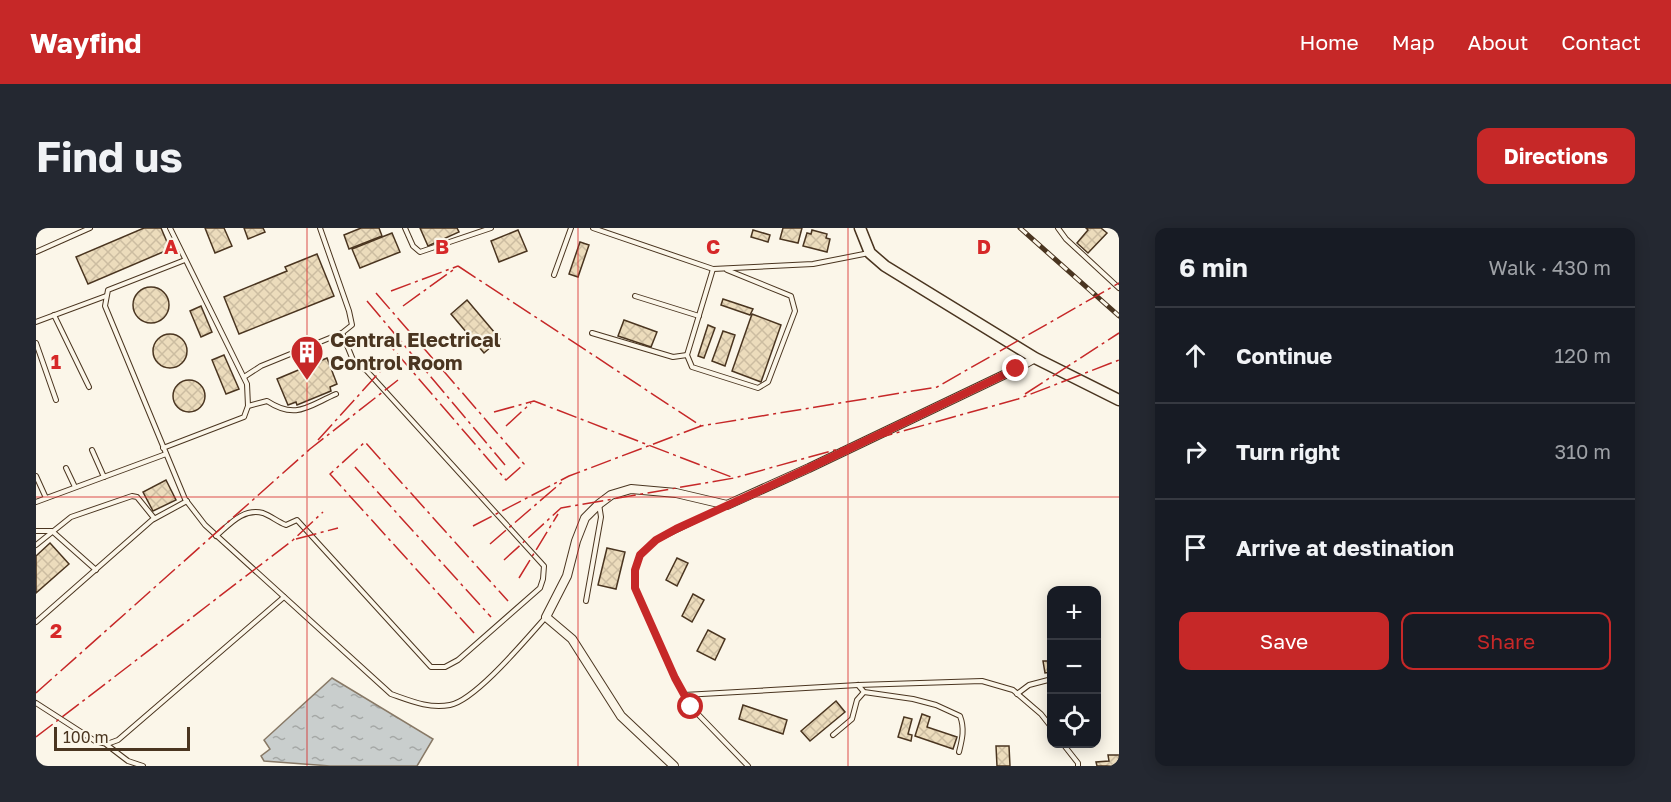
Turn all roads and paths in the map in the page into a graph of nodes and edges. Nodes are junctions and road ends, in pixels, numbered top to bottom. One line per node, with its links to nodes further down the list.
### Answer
1 (90, 228): 10 (lane)
2 (170, 228): 12 (lane)
3 (320, 228): 22 (lane)
4 (405, 228): 5 (lane)
5 (491, 228)
6 (571, 228): 15 (lane)
7 (593, 228): 13 (lane)
8 (860, 228): 11 (street)
9 (1058, 228): 16 (lane)
10 (36, 252)
11 (870, 253): 14 (lane); 26 (street)
12 (185, 261): 17 (lane); 27 (lane)
13 (713, 269): 14 (lane); 20 (lane)
14 (727, 270): 25 (lane)
15 (554, 276)
16 (1119, 288)
17 (106, 296): 19 (lane); 33 (lane)
18 (635, 296): 20 (lane)
19 (54, 315): 21 (lane); 28 (lane)
20 (699, 316): 25 (lane)
21 (36, 322)
22 (342, 333): 27 (lane); 48 (lane)
23 (592, 333): 25 (lane)
24 (36, 344): 30 (lane)
25 (687, 356)
26 (1035, 358): 31 (street); 44 (street)
27 (244, 377): 32 (lane)
28 (89, 387)
29 (336, 394): 32 (lane)
30 (56, 399)
31 (1119, 400)
32 (248, 406): 33 (lane)
33 (163, 448): 35 (lane)
34 (92, 450): 38 (lane)
35 (165, 453): 38 (lane); 41 (lane)
36 (66, 468): 39 (lane)
37 (36, 476): 40 (lane)
38 (104, 477): 39 (lane)
39 (75, 488): 40 (lane)
40 (46, 498): 42 (lane)
41 (186, 501): 45 (lane); 48 (lane)
42 (36, 502)
43 (599, 504): 44 (street); 52 (lane); 53 (street)
44 (727, 505): 58 (lane)
45 (154, 518): 47 (lane); 50 (lane)
46 (36, 531): 47 (lane)
47 (52, 531): 49 (lane); 50 (lane)
48 (216, 536): 51 (lane)
49 (36, 545)
50 (96, 570): 54 (lane)
51 (284, 597): 53 (lane); 63 (lane)
52 (586, 601)
53 (546, 617): 67 (street)
54 (36, 622)
55 (1045, 681): 59 (lane)
56 (858, 685): 57 (lane); 58 (lane); 59 (lane)
57 (864, 692): 62 (lane); 65 (lane)
58 (684, 694): 68 (lane)
59 (1017, 694): 61 (lane)
60 (36, 703): 63 (lane)
61 (1047, 722)
62 (833, 735)
63 (107, 744): 66 (lane)
64 (1066, 748): 69 (lane)
65 (959, 752)
66 (143, 766)
67 (674, 766)
68 (748, 766)
69 (1078, 766)

